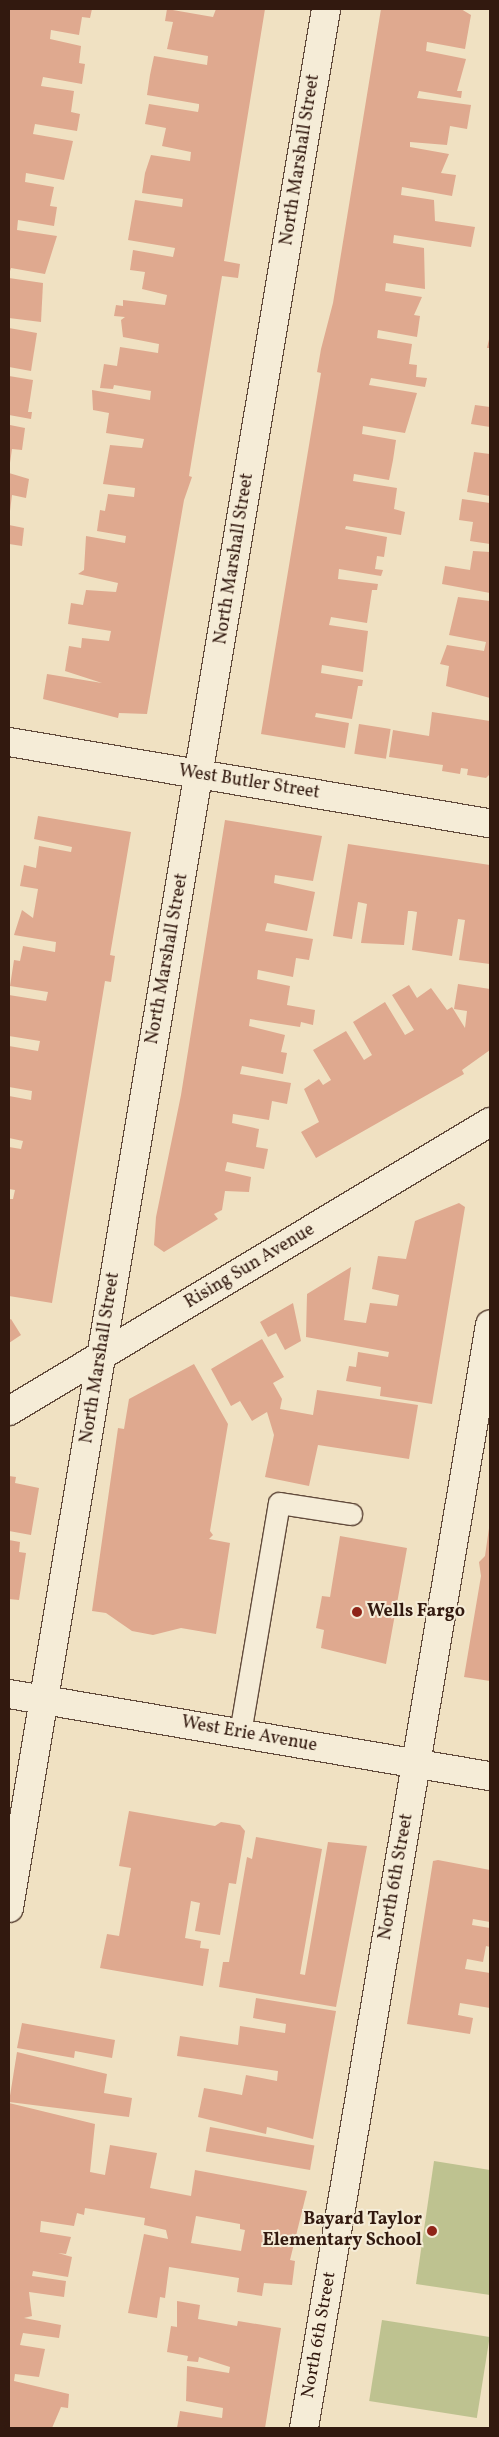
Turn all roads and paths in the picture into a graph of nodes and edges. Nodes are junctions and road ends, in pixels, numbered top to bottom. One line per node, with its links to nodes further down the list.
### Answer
1 (326, 9): 3 (street, North Marshall Street)
2 (9, 742): 3 (street, West Butler Street)
3 (199, 774): 4 (street, West Butler Street); 7 (street, North Marshall Street)
4 (490, 823)
5 (490, 1122): 7 (street, Rising Sun Avenue)
6 (490, 1326): 13 (street, North 6th Street)
7 (101, 1356): 8 (street, Rising Sun Avenue); 11 (street, North Marshall Street)
8 (9, 1411)
9 (351, 1514): 12 (lane)
10 (9, 1694): 11 (street, West Erie Avenue)
11 (45, 1700): 12 (street, West Erie Avenue); 15 (street, North Marshall Street)
12 (240, 1733): 13 (street, West Erie Avenue)
13 (416, 1763): 14 (street, West Erie Avenue); 16 (street, North 6th Street)
14 (490, 1776)
15 (9, 1908)
16 (304, 2428)

